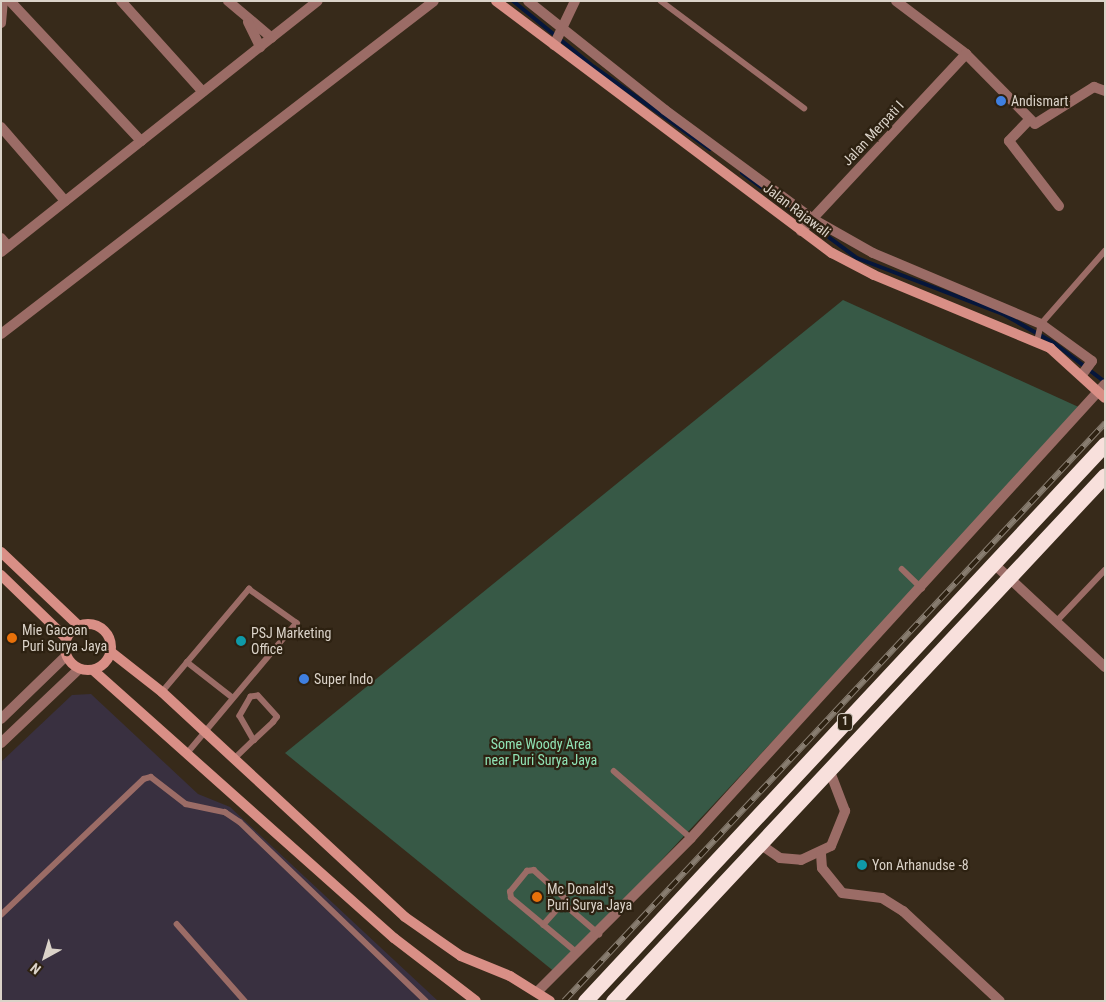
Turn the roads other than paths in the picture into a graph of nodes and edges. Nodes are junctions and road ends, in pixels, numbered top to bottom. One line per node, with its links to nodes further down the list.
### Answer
1 (3, 1): 13 (street)
2 (10, 1): 23 (street)
3 (121, 1): 19 (street)
4 (228, 1): 12 (street)
5 (318, 1): 15 (street)
6 (434, 1): 31 (street)
7 (496, 1): 14 (street, Jalan Rajawali)
8 (528, 1): 14 (street)
9 (575, 1): 14 (street)
10 (661, 1): 20 (lane)
11 (896, 1): 17 (street)
12 (248, 21): 15 (street); 16 (street)
13 (1, 23)
14 (558, 37): 26 (street); 27 (street, Jalan Rajawali)
15 (272, 38): 16 (street)
16 (260, 47): 19 (street)
17 (966, 54): 21 (street); 26 (street, Jalan Merpati I)
18 (1105, 91): 21 (street)
19 (203, 92): 23 (street)
20 (804, 108)
21 (1029, 120): 25 (street)
22 (1, 127): 24 (street)
23 (141, 141): 24 (street)
24 (65, 201): 28 (street)
25 (1060, 206)
26 (812, 220): 27 (street, Jalan Merpati I); 30 (street)
27 (802, 231): 32 (street, Jalan Rajawali)
28 (4, 245)
29 (1105, 251): 30 (lane)
30 (1040, 326): 32 (lane); 33 (street)
31 (1, 334)
32 (1037, 340): 33 (street, Jalan Rajawali)
33 (1083, 374): 34 (street, Jalan Rajawali)
34 (1102, 390): 43 (street)
35 (1105, 444): 38 (highway, 1)
36 (1105, 475): 42 (highway, 1)
37 (1, 552): 45 (street)
38 (993, 564): 42 (street); 78 (highway, 1)
39 (902, 569): 43 (lane)
40 (1105, 570): 44 (lane)
41 (1, 575): 46 (street)
42 (1009, 578): 44 (street); 61 (highway, 1)
43 (923, 588): 63 (street)
44 (1056, 622): 50 (street)
45 (79, 626): 46 (street); 47 (street)
46 (66, 638): 48 (street)
47 (111, 652): 52 (street); 53 (street)
48 (66, 656): 51 (street); 55 (street)
49 (187, 662): 53 (lane); 54 (lane); 54 (lane)
50 (1105, 667)
51 (79, 669): 52 (street); 58 (street)
52 (93, 670): 59 (street)
53 (162, 692): 56 (street)
54 (233, 698): 56 (lane)
55 (1, 719)
56 (204, 732): 59 (lane); 60 (street)
57 (254, 740): 57 (lane); 60 (lane)
58 (1, 744)
59 (187, 754): 75 (street)
60 (233, 760): 72 (street)
61 (829, 769): 64 (highway, 1); 65 (street)
62 (614, 771): 63 (lane)
63 (691, 838): 70 (street)
64 (760, 844): 65 (street); 79 (highway, 1)
65 (821, 854): 80 (street)
66 (563, 903): 69 (lane); 69 (lane); 70 (lane)
67 (1, 915): 74 (lane)
68 (177, 924): 73 (lane)
69 (543, 925): 71 (lane)
70 (598, 934): 71 (street)
71 (578, 954): 72 (street)
72 (537, 992): 76 (street); 77 (street)
73 (245, 1001)
74 (426, 1001)
75 (476, 1001)
76 (528, 1001)
77 (550, 1001)
78 (585, 1001)
79 (613, 1001)
80 (1000, 1001)

